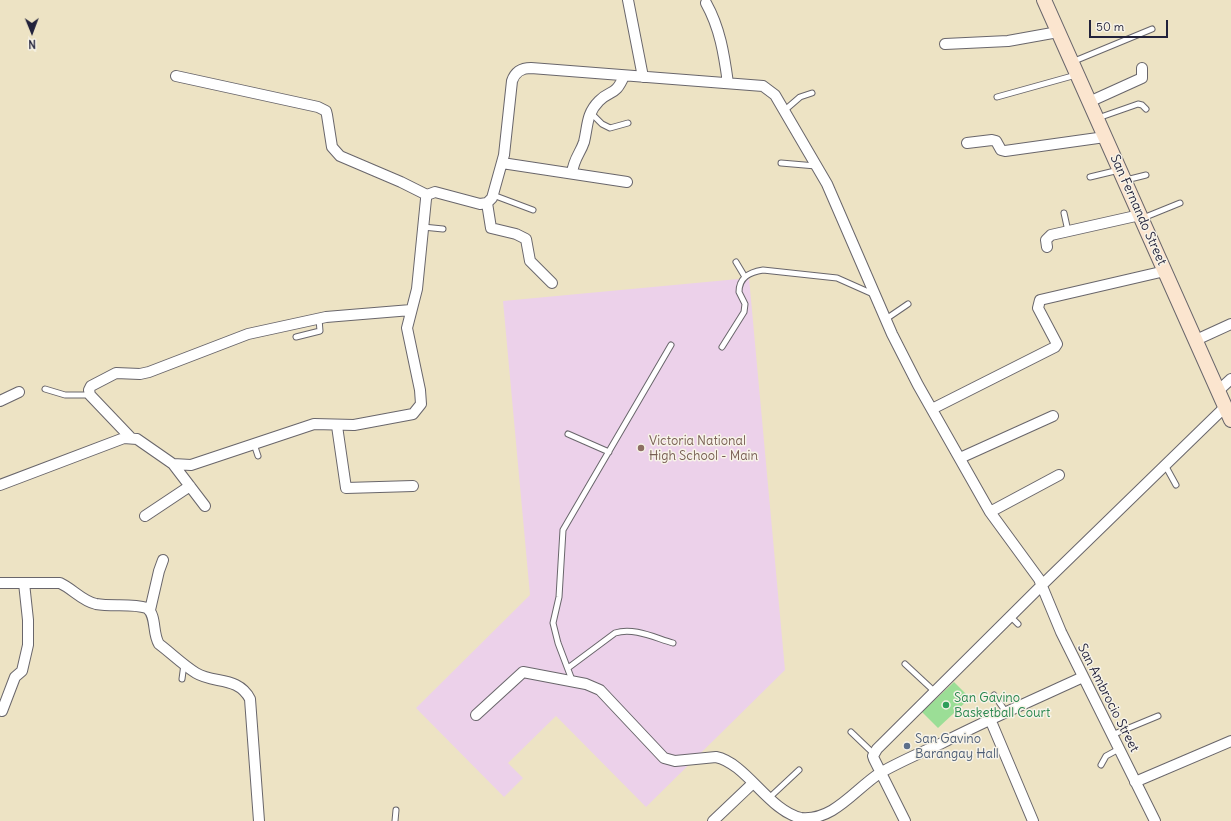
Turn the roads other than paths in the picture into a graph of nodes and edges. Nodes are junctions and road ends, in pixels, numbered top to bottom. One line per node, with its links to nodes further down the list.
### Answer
1 (628, 0): 11 (street)
2 (1044, 0): 5 (main road, San Fernando Street)
3 (706, 3): 12 (street)
4 (1152, 29): 8 (lane)
5 (1058, 32): 6 (street); 8 (main road, San Fernando Street)
6 (945, 44)
7 (1142, 68): 15 (street)
8 (1074, 69): 14 (lane); 15 (main road, San Fernando Street)
9 (176, 76): 31 (street)
10 (624, 76): 11 (street, San Ambrocio Street); 18 (street); 23 (street, San Ambrocio Street)
11 (643, 78): 12 (street, San Ambrocio Street)
12 (728, 83): 17 (street, San Ambrocio Street)
13 (812, 93): 17 (lane)
14 (997, 97)
15 (1089, 102): 19 (main road, San Fernando Street)
16 (1146, 109): 19 (lane)
17 (785, 110): 25 (street, San Ambrocio Street)
18 (591, 113): 20 (lane); 26 (street)
19 (1097, 118): 21 (main road, San Fernando Street)
20 (628, 123)
21 (1105, 137): 22 (street); 27 (main road, San Fernando Street)
22 (967, 143)
23 (502, 163): 26 (street); 32 (street, San Ambrocio Street)
24 (781, 163): 25 (lane)
25 (817, 166): 45 (street, San Ambrocio Street)
26 (572, 174): 30 (street)
27 (1122, 175): 28 (lane); 29 (lane); 36 (main road, San Fernando Street)
28 (1146, 175)
29 (1090, 177)
30 (627, 182)
31 (427, 195): 32 (street); 37 (street)
32 (490, 199): 34 (lane); 44 (street)
33 (1180, 203): 36 (lane)
34 (533, 210)
35 (1064, 213): 39 (lane)
36 (1141, 216): 39 (street); 42 (main road, San Fernando Street)
37 (423, 227): 38 (lane); 47 (street)
38 (443, 229)
39 (1068, 231): 40 (street)
40 (1047, 247)
41 (736, 262): 43 (lane)
42 (1165, 271): 52 (main road, San Fernando Street); 61 (street)
43 (745, 277): 45 (lane); 54 (lane)
44 (552, 283)
45 (876, 296): 49 (street, San Ambrocio Street)
46 (908, 304): 49 (lane)
47 (411, 310): 48 (street); 64 (street)
48 (319, 319): 51 (lane); 59 (street)
49 (886, 319): 61 (street, San Ambrocio Street)
50 (1231, 324): 52 (street)
51 (296, 337)
52 (1196, 340): 57 (main road, San Fernando Street)
53 (671, 345): 68 (lane)
54 (722, 347)
55 (1231, 379): 57 (street)
56 (45, 389): 59 (lane)
57 (1219, 390): 62 (main road, San Fernando Street)
58 (19, 392): 60 (street)
59 (90, 395): 66 (street)
60 (0, 401)
61 (932, 409): 70 (street, San Ambrocio Street)
62 (1229, 413): 72 (street)
63 (1053, 416): 70 (street)
64 (337, 426): 67 (street); 77 (street)
65 (568, 434): 68 (lane)
66 (131, 438): 71 (street); 74 (street)
67 (254, 444): 69 (lane); 71 (street)
68 (609, 452): 91 (lane)
69 (258, 456)
70 (960, 458): 79 (street, San Ambrocio Street)
71 (172, 464): 76 (street)
72 (1165, 465): 75 (lane); 84 (street)
73 (1059, 475): 79 (street)
74 (0, 485)
75 (1176, 485)
76 (190, 486): 78 (street); 80 (street)
77 (413, 486)
78 (205, 506)
79 (990, 512): 84 (street, San Ambrocio Street)
80 (146, 516)
81 (163, 560): 85 (street)
82 (0, 583): 83 (street)
83 (24, 583): 85 (street); 97 (street)
84 (1042, 584): 86 (street); 92 (street, San Ambrocio Street)
85 (150, 610): 89 (street)
86 (1010, 616): 87 (lane); 95 (street)
87 (1018, 624)
88 (673, 643): 91 (lane)
89 (184, 663): 93 (lane); 114 (street)
90 (905, 664): 95 (lane)
91 (568, 668): 94 (lane)
92 (1083, 677): 98 (street); 103 (street, San Ambrocio Street)
93 (182, 679)
94 (572, 680): 99 (street); 111 (street)
95 (934, 691): 106 (street)
96 (994, 695): 98 (lane)
97 (2, 711)
98 (1006, 712): 101 (street)
99 (476, 715)
100 (1158, 716): 103 (lane)
101 (990, 719): 109 (street); 118 (street)
102 (851, 732): 106 (lane)
103 (1112, 735): 105 (street, San Ambrocio Street)
104 (1231, 741): 110 (street)
105 (1119, 749): 107 (lane); 110 (street, San Ambrocio Street)
106 (874, 755): 109 (street)
107 (1101, 765)
108 (800, 770): 112 (lane)
109 (881, 773): 112 (street); 117 (street)
110 (1135, 782): 119 (street, San Ambrocio Street)
111 (753, 783): 112 (street); 116 (street)
112 (769, 798)
113 (396, 810): 115 (lane)
114 (259, 821)
115 (395, 821)
116 (712, 821)
117 (905, 821)
118 (1033, 821)
119 (1155, 821)

